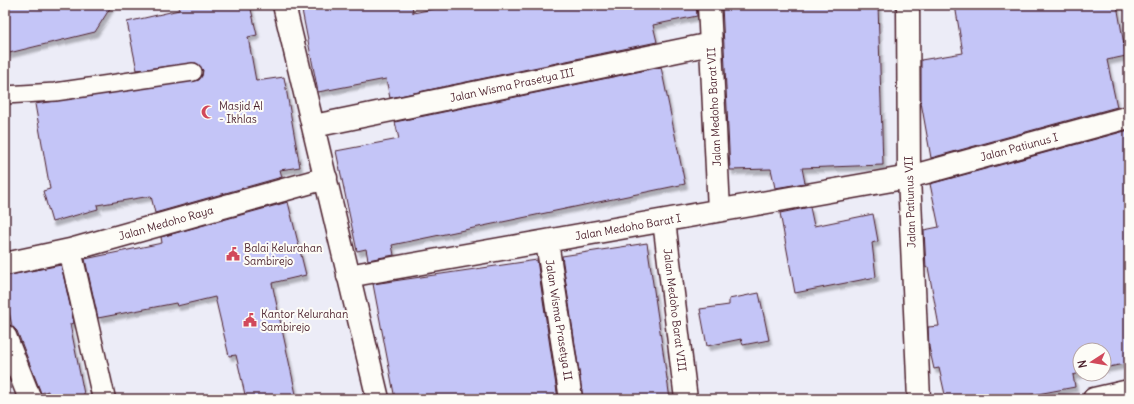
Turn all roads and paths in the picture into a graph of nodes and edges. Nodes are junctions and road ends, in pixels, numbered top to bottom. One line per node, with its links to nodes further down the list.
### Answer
1 (284, 5): 8 (street)
2 (709, 5): 4 (street, Jalan Medoho Barat VII)
3 (908, 5): 9 (street, Jalan Patiunus VII)
4 (711, 44): 8 (street, Jalan Wisma Prasetya III); 11 (street, Jalan Medoho Barat VII)
5 (193, 72): 6 (lane)
6 (5, 96)
7 (1129, 117): 9 (street, Jalan Patiunus I)
8 (314, 126): 10 (street)
9 (909, 177): 11 (street, Jalan Medoho Barat I); 24 (street, Jalan Patiunus VII)
10 (326, 178): 14 (street, Jalan Medoho Raya); 16 (street)
11 (719, 210): 12 (street, Jalan Medoho Barat I)
12 (664, 221): 13 (street, Jalan Medoho Barat I); 23 (street, Jalan Medoho Barat VIII)
13 (547, 242): 16 (street, Jalan Medoho Barat I); 22 (street, Jalan Wisma Prasetya II)
14 (70, 250): 15 (street, Jalan Medoho Raya); 20 (street)
15 (5, 264)
16 (348, 276): 21 (street)
17 (5, 336): 19 (street)
18 (1120, 395): 25 (street)
19 (30, 399)
20 (104, 399)
21 (378, 399)
22 (570, 399)
23 (686, 399)
24 (919, 399)
25 (1094, 399)

